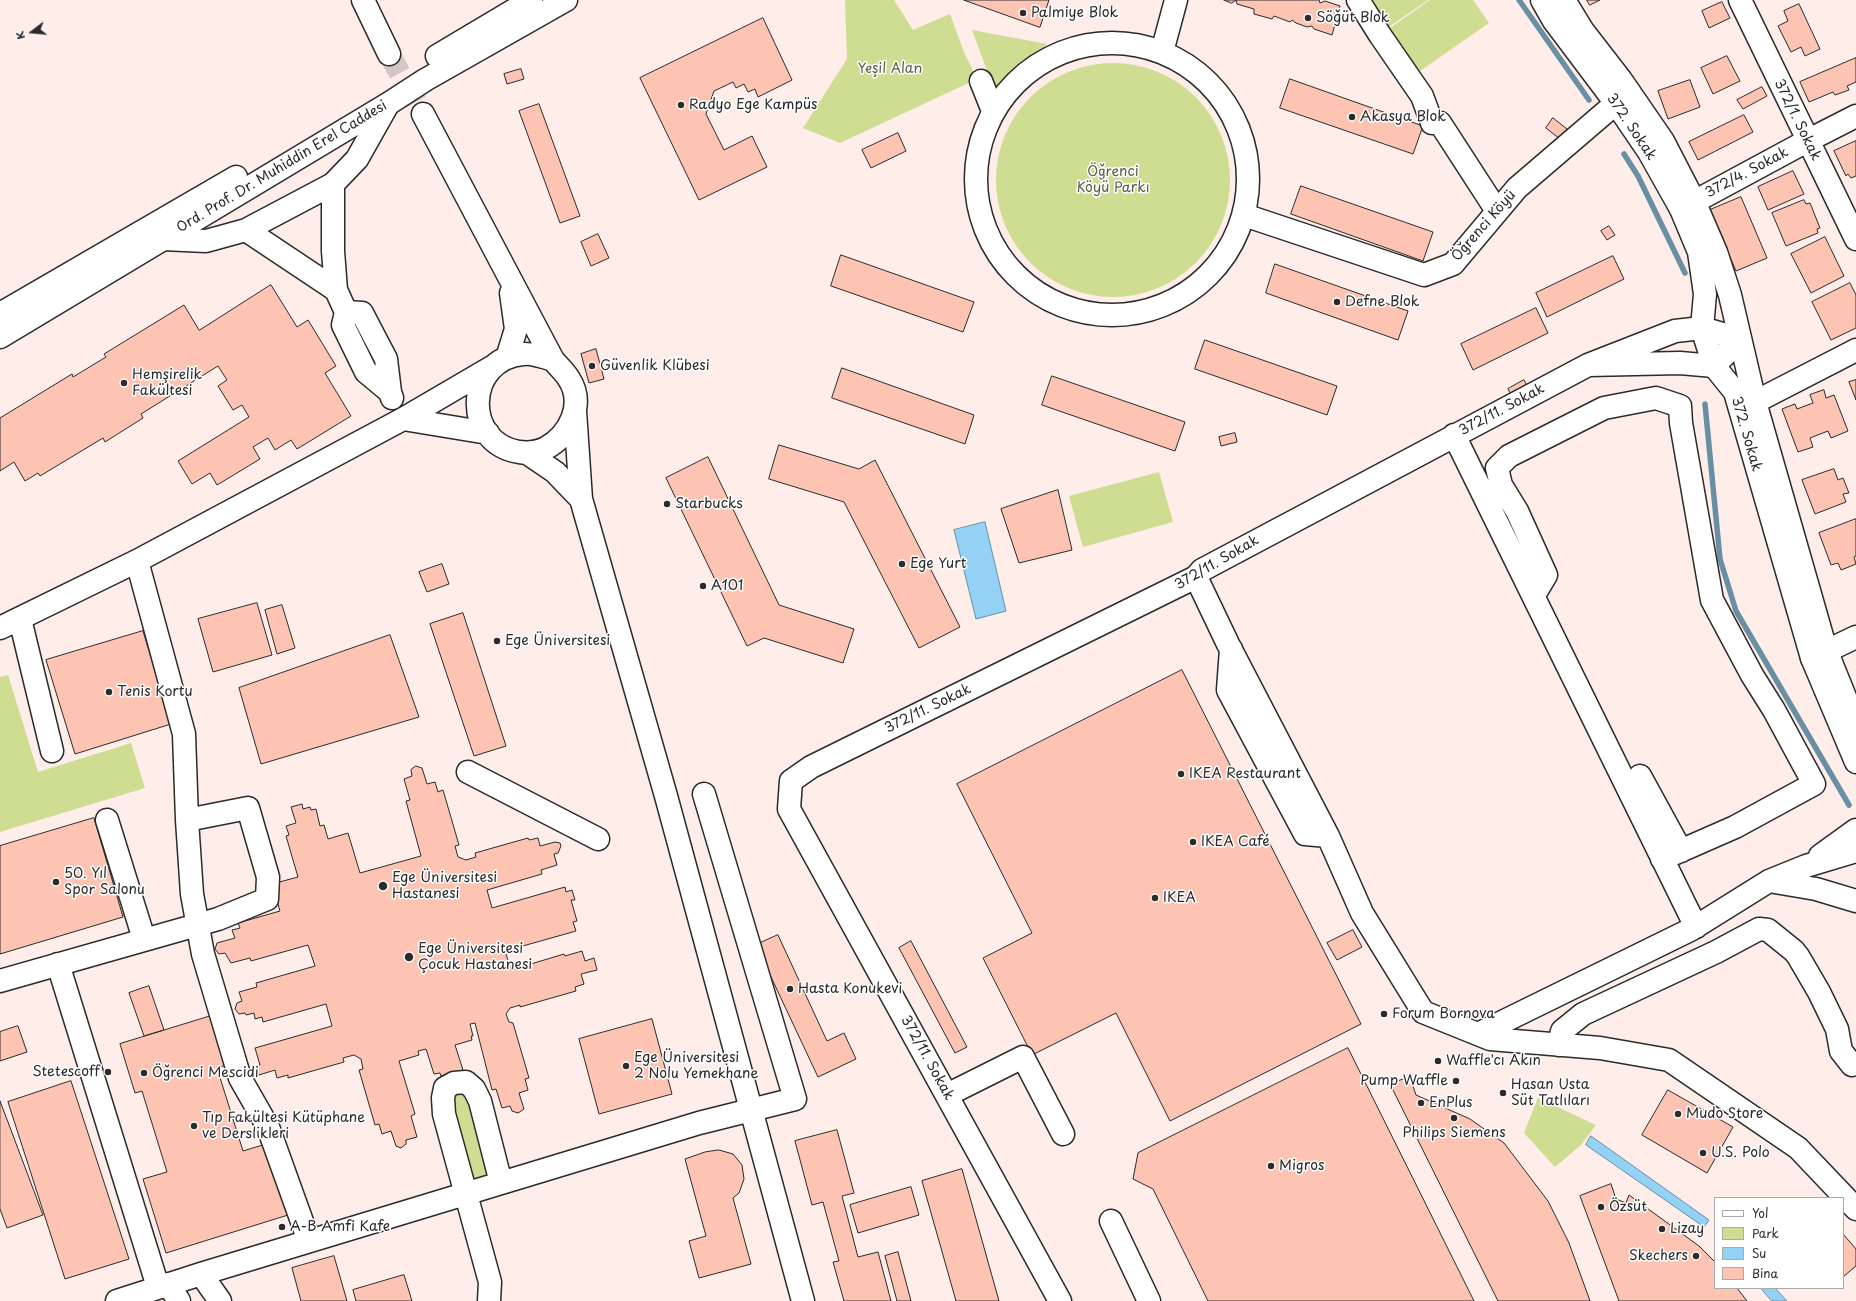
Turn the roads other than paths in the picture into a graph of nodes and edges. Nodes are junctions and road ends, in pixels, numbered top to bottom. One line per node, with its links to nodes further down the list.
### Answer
1 (363, 0): 10 (street)
2 (531, 0): 27 (street, Ord. Prof. Dr. Muhiddin Erel Caddesi)
3 (566, 0): 13 (street, Ord. Prof. Dr. Muhiddin Erel Caddesi)
4 (1176, 0): 9 (street)
5 (1358, 0): 20 (street)
6 (1542, 0): 12 (street, 372. Sokak)
7 (1564, 0): 12 (street, 372. Sokak)
8 (1740, 0): 17 (street, 372/1. Sokak)
9 (1162, 52): 14 (street); 21 (street)
10 (389, 54)
11 (981, 81): 14 (street)
12 (1622, 97): 19 (street, 372. Sokak); 20 (street, Öğrenci Köyü)
13 (388, 104): 18 (street); 23 (street, Ord. Prof. Dr. Muhiddin Erel Caddesi)
14 (993, 111): 21 (street)
15 (423, 114): 25 (street)
16 (1856, 116): 17 (street, 372/4. Sokak)
17 (1807, 141): 19 (street, 372/4. Sokak); 24 (street, 372/1. Sokak)
18 (333, 184): 22 (street); 26 (street)
19 (1687, 205): 28 (street, 372. Sokak); 30 (street, 372. Sokak)
20 (1497, 211): 21 (street, Öğrenci Köyü)
21 (1244, 215)
22 (246, 230): 23 (street); 26 (street)
23 (163, 239): 29 (street, Ord. Prof. Dr. Muhiddin Erel Caddesi)
24 (1856, 239)
25 (510, 282): 32 (street); 33 (street)
26 (336, 290): 38 (street)
27 (0, 314)
28 (1702, 328): 30 (street, 372/11. Sokak); 34 (street, 372/11. Sokak); 35 (street, 372. Sokak)
29 (0, 337)
30 (1740, 339): 35 (street); 36 (street, 372. Sokak)
31 (1856, 350): 36 (street)
32 (553, 360): 33 (street); 37 (street)
33 (500, 362): 38 (street); 39 (street)
34 (1588, 365): 35 (street, 372/11. Sokak); 40 (street, 372/11. Sokak)
35 (1714, 366): 49 (street, 372. Sokak)
36 (1755, 402): 49 (street, 372. Sokak)
37 (575, 411): 41 (street); 42 (street)
38 (402, 419): 39 (street); 43 (street)
39 (488, 433): 41 (street)
40 (1454, 435): 44 (street, 372/11. Sokak); 45 (street)
41 (527, 453): 42 (street)
42 (581, 498): 74 (street)
43 (137, 561): 46 (street); 57 (street)
44 (1196, 577): 70 (street); 73 (street, 372/11. Sokak)
45 (1534, 595): 61 (street); 61 (street)
46 (20, 619): 47 (street); 51 (street)
47 (0, 628)
48 (1856, 637): 49 (street)
49 (1819, 654): 50 (street, 372. Sokak); 52 (street, 372. Sokak)
50 (1856, 724)
51 (52, 751)
52 (1856, 762)
53 (468, 772): 59 (street)
54 (1640, 776): 61 (street)
55 (704, 794): 74 (street)
56 (106, 820): 67 (street)
57 (187, 820): 65 (street); 65 (street)
58 (1856, 830): 62 (street)
59 (598, 839)
60 (1856, 851): 62 (street)
61 (1672, 855): 66 (street)
62 (1806, 866): 63 (street)
63 (1769, 881): 64 (street); 66 (street)
64 (1856, 901)
65 (196, 924): 67 (street); 80 (street)
66 (1696, 927): 70 (street)
67 (144, 939): 68 (street)
68 (58, 964): 69 (street); 82 (street)
69 (0, 981)
70 (1478, 1034): 71 (street)
71 (1559, 1045): 72 (street); 78 (street)
72 (1856, 1063)
73 (947, 1095): 75 (street); 87 (street, 372/11. Sokak)
74 (752, 1110): 76 (street); 86 (street)
75 (1063, 1134)
76 (501, 1183): 77 (street); 77 (street)
77 (466, 1194): 80 (street); 85 (street)
78 (1856, 1209)
79 (1111, 1221): 88 (street)
80 (309, 1241): 81 (street)
81 (201, 1274): 82 (street); 84 (street)
82 (168, 1291): 83 (street)
83 (117, 1301)
84 (220, 1301)
85 (489, 1301)
86 (803, 1301)
87 (1060, 1301)
88 (1149, 1301)

